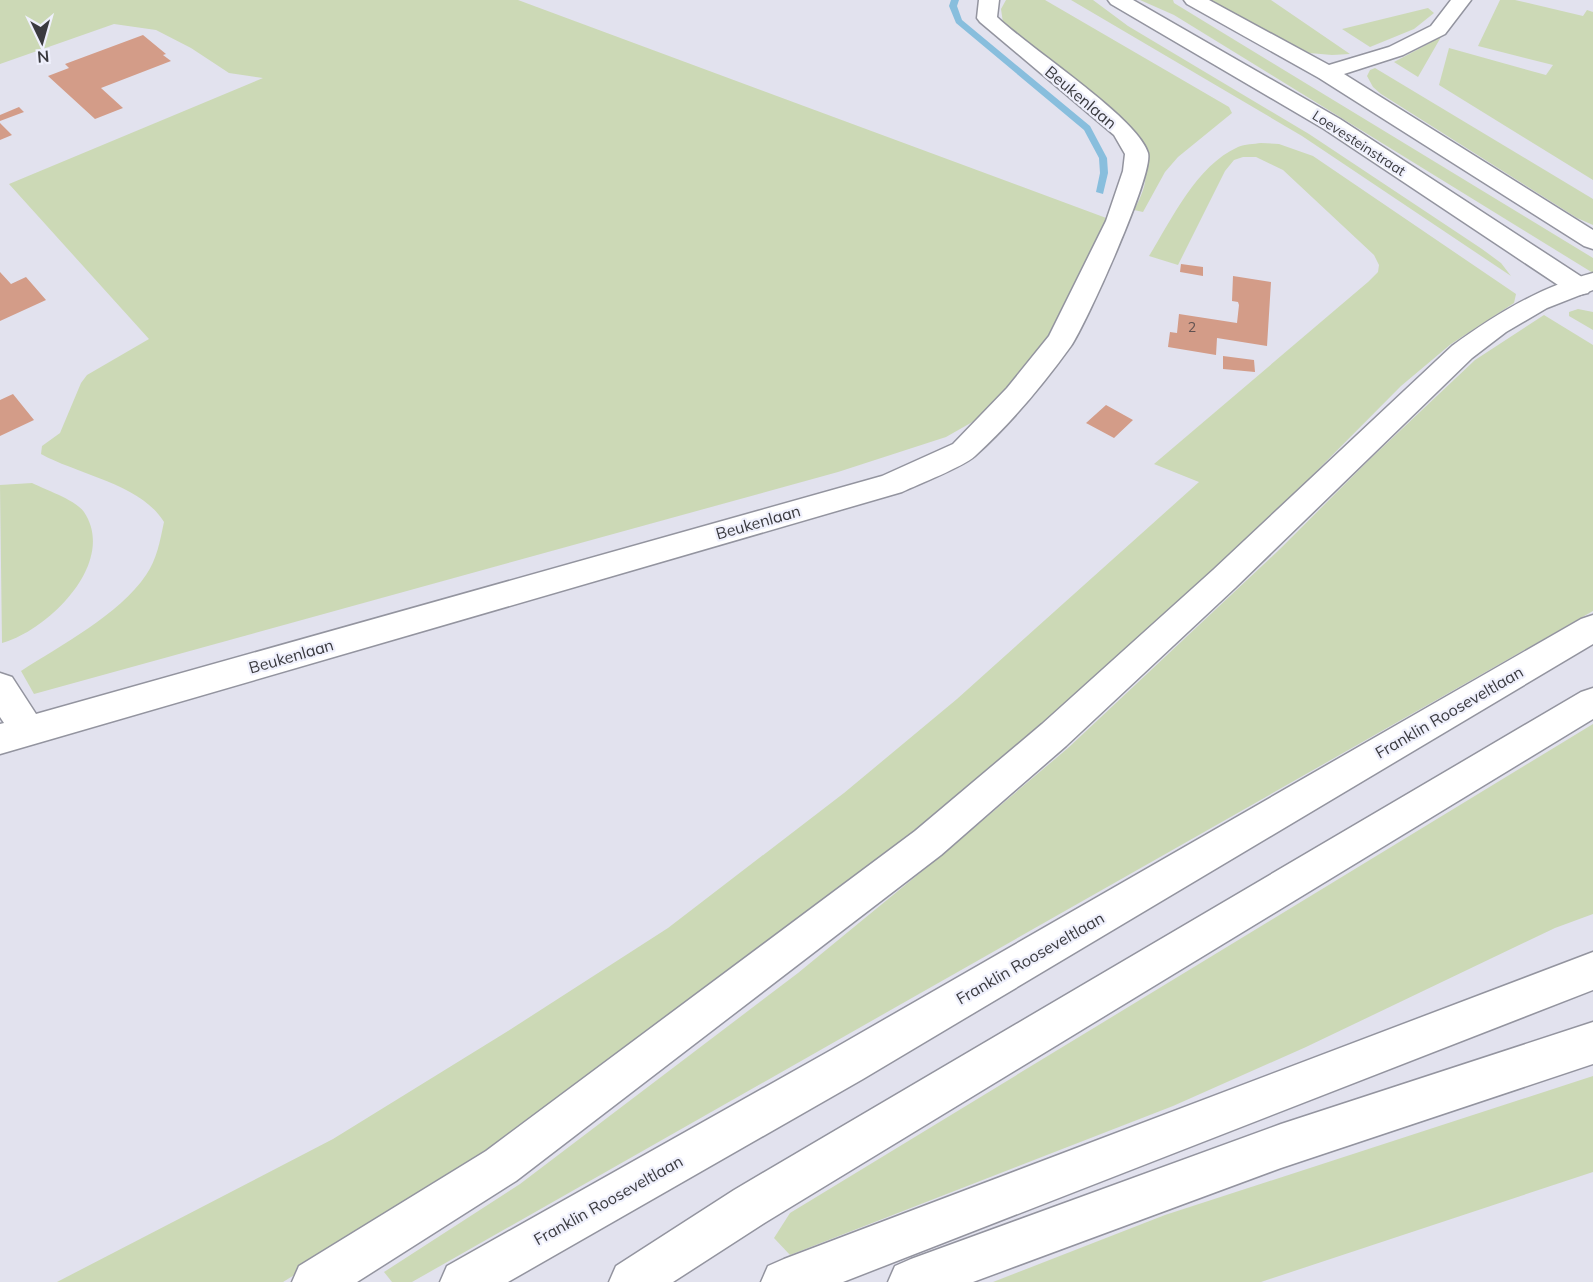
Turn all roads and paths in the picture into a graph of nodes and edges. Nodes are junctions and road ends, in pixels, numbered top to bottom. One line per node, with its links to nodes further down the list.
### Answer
1 (988, 0): 11 (main road, Beukenlaan)
2 (1118, 0): 7 (main road, Loevesteinstraat)
3 (1194, 0): 5 (main road)
4 (1461, 0): 5 (main road)
5 (1327, 73): 6 (main road)
6 (1593, 242)
7 (1588, 288): 14 (main road)
8 (1593, 628): 15 (main road, Franklin Rooseveltlaan)
9 (0, 687): 11 (main road)
10 (1593, 702): 16 (main road)
11 (14, 735)
12 (1593, 971): 17 (main road)
13 (1593, 1043): 18 (main road)
14 (315, 1282)
15 (463, 1282)
16 (632, 1282)
17 (784, 1282)
18 (911, 1282)

